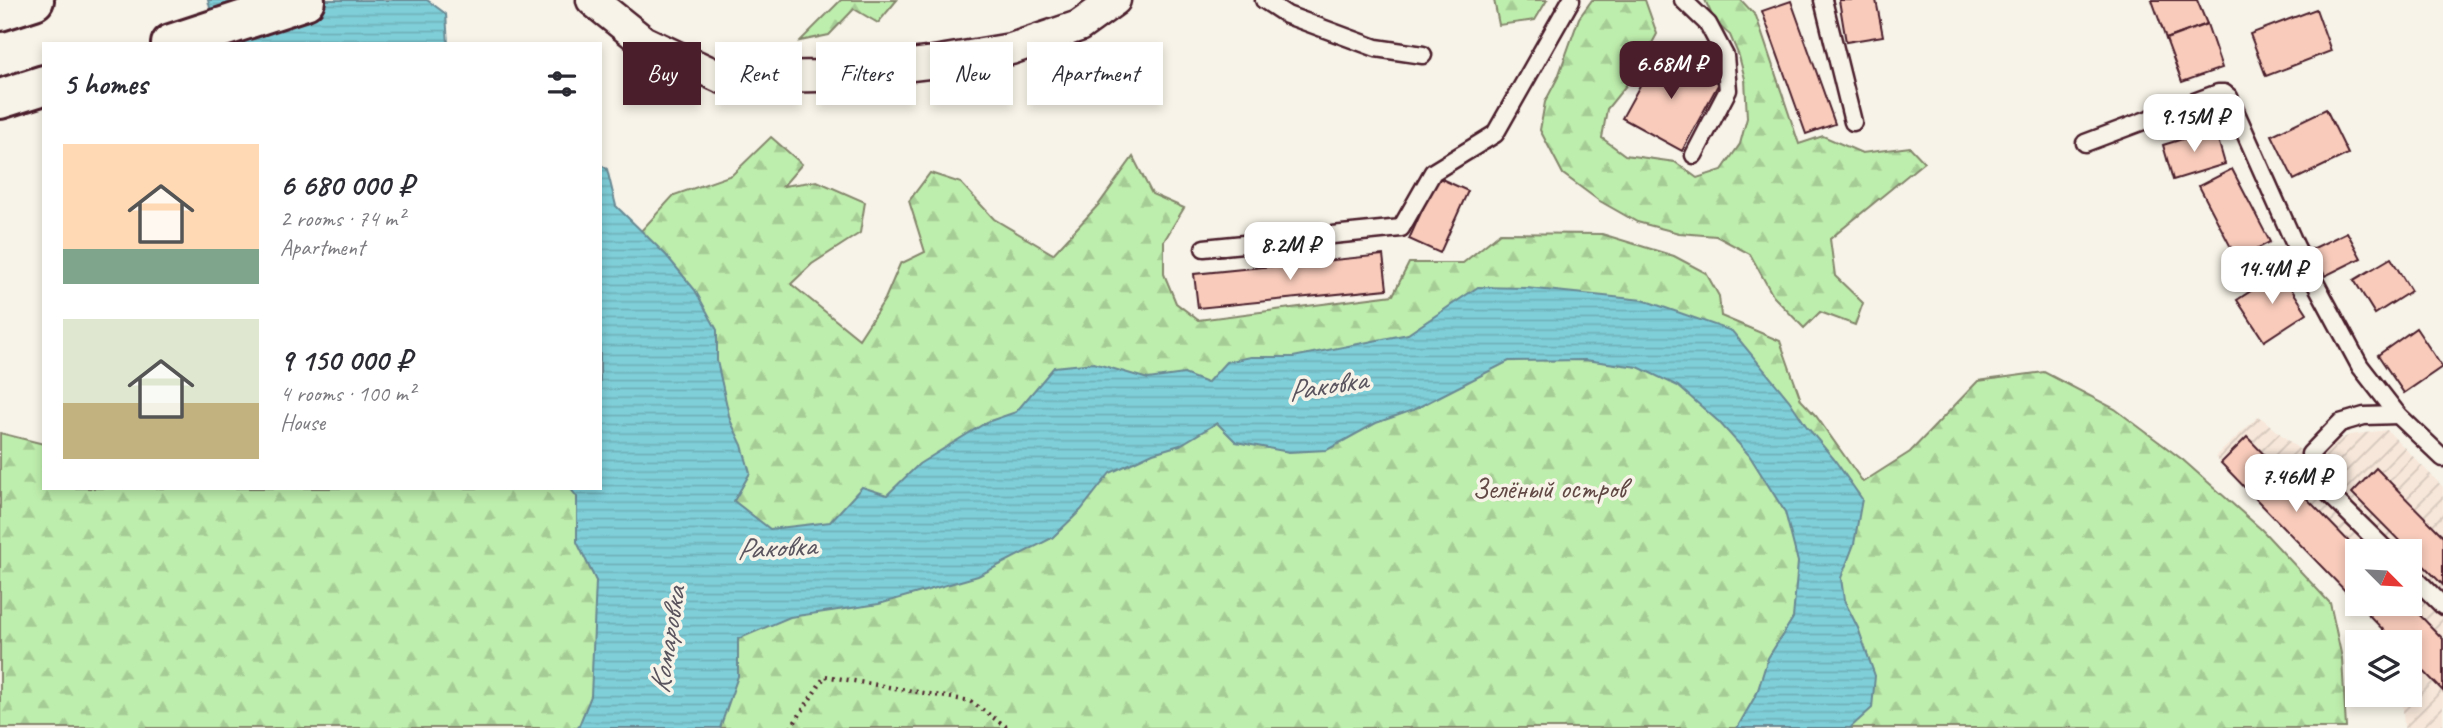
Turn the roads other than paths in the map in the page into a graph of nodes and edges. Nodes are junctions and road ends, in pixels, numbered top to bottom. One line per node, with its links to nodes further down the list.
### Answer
1 (34, 0): 9 (highway)
2 (304, 0): 10 (highway)
3 (592, 0): 4 (street)
4 (1115, 0)
5 (1264, 0): 11 (lane)
6 (1572, 0): 17 (lane)
7 (1683, 0): 16 (lane)
8 (1823, 0): 14 (lane)
9 (0, 11)
10 (176, 42)
11 (1423, 55)
12 (42, 86): 13 (highway)
13 (0, 99)
14 (1853, 122)
15 (2085, 144): 18 (lane)
16 (1694, 155)
17 (1204, 248)
18 (2398, 415): 19 (lane); 20 (lane)
19 (2443, 458)
20 (2375, 539)
21 (2422, 585): 22 (lane)
22 (2443, 606)

